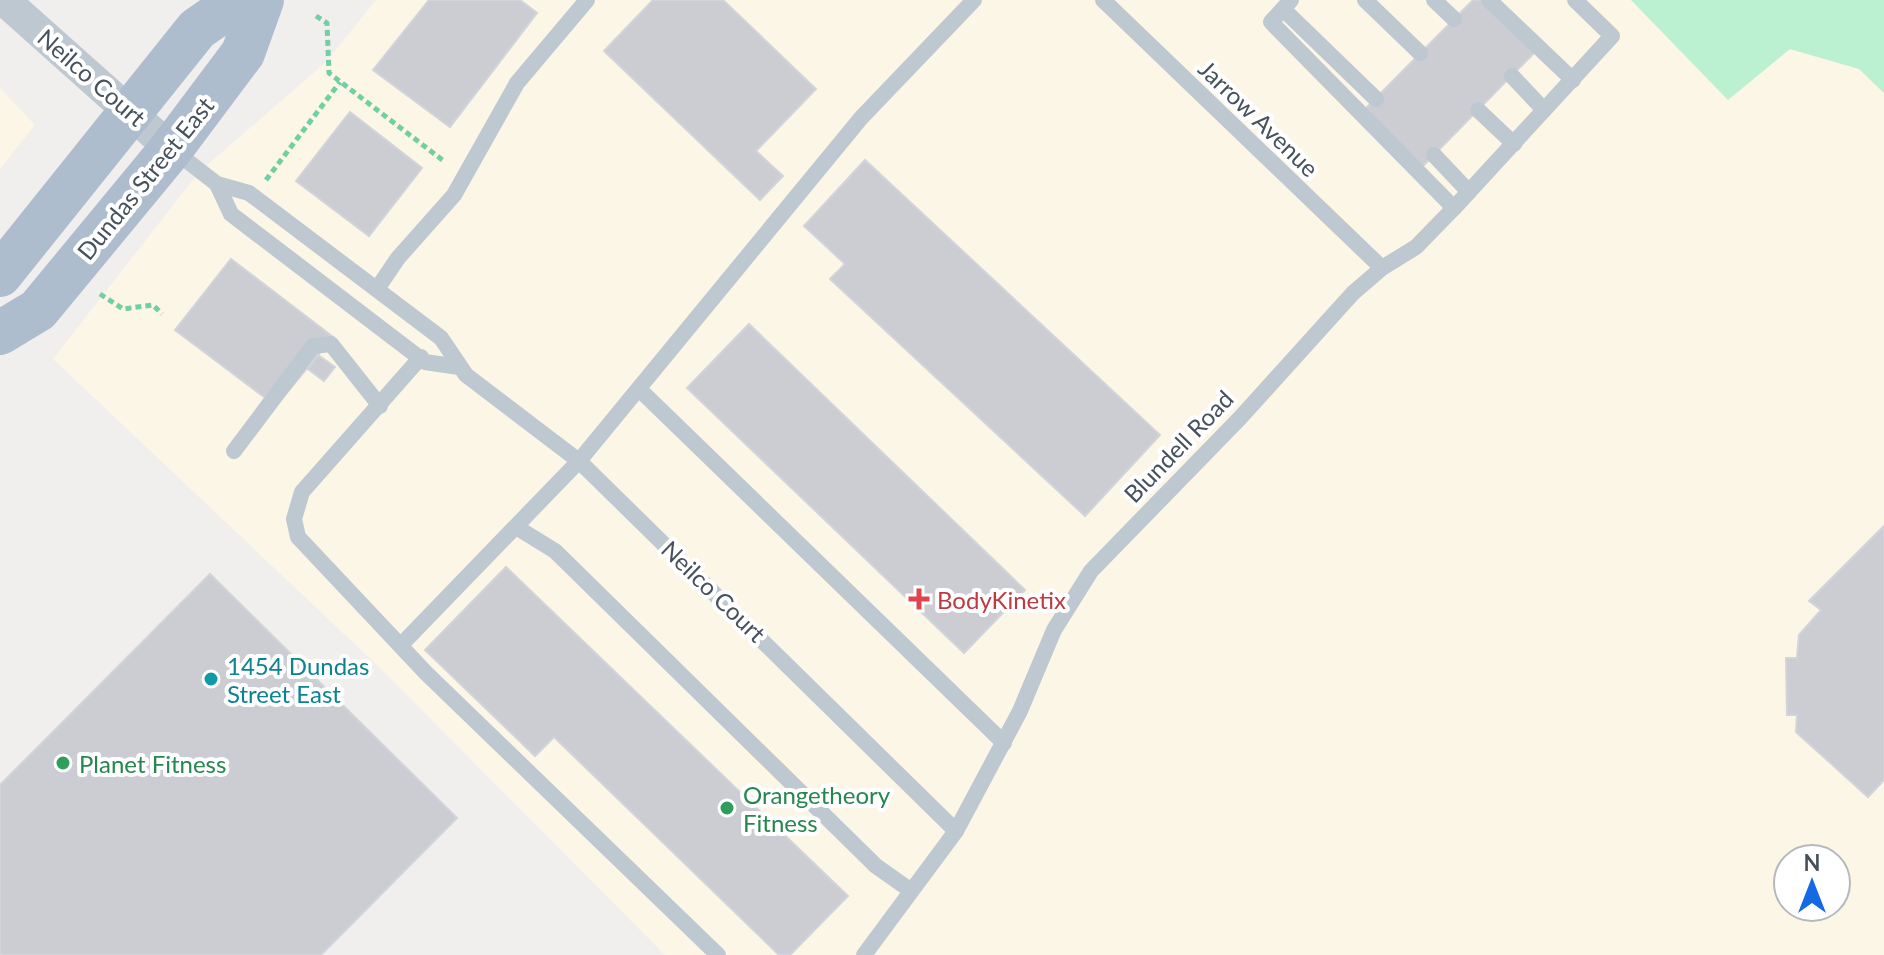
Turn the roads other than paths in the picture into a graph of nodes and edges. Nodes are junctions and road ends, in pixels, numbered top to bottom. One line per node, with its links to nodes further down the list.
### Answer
1 (4, 0): 19 (street, Neilco Court)
2 (239, 0): 19 (main road)
3 (262, 0): 21 (main road, Dundas Street East)
4 (587, 0): 28 (lane)
5 (974, 0): 32 (lane)
6 (1103, 0): 26 (lane, Jarrow Avenue)
7 (1365, 0): 13 (lane)
8 (1434, 0): 12 (lane)
9 (1489, 0): 15 (lane)
10 (1575, 0): 15 (lane, Blundell Road)
11 (1287, 4): 16 (lane); 25 (lane)
12 (1454, 19)
13 (1420, 53)
14 (1512, 76): 18 (lane)
15 (1573, 80): 18 (lane, Blundell Road)
16 (1376, 99)
17 (1478, 110): 20 (lane)
18 (1544, 110): 20 (lane, Blundell Road)
19 (132, 112): 21 (street, Neilco Court); 27 (main road)
20 (1514, 144): 24 (lane, Blundell Road)
21 (171, 149): 23 (lane, Neilco Court); 29 (main road, Dundas Street East)
22 (1434, 155): 24 (lane)
23 (217, 184): 28 (lane, Neilco Court); 30 (lane, Neilco Court)
24 (1469, 192): 25 (lane, Blundell Road)
25 (1454, 208): 26 (lane, Blundell Road)
26 (1382, 268): 38 (lane, Blundell Road)
27 (0, 275)
28 (377, 289): 31 (lane, Neilco Court)
29 (0, 333)
30 (421, 357): 31 (lane, Neilco Court); 33 (lane)
31 (459, 367): 35 (lane, Neilco Court)
32 (639, 389): 35 (lane); 38 (lane)
33 (380, 406): 34 (lane); 37 (lane)
34 (234, 451)
35 (579, 461): 36 (lane); 39 (lane, Neilco Court)
36 (516, 527): 37 (lane); 40 (lane)
37 (401, 645): 41 (lane)
38 (1004, 743): 39 (lane, Blundell Road)
39 (956, 831): 40 (lane, Blundell Road)
40 (910, 890): 42 (lane, Blundell Road)
41 (718, 955)
42 (864, 955)

